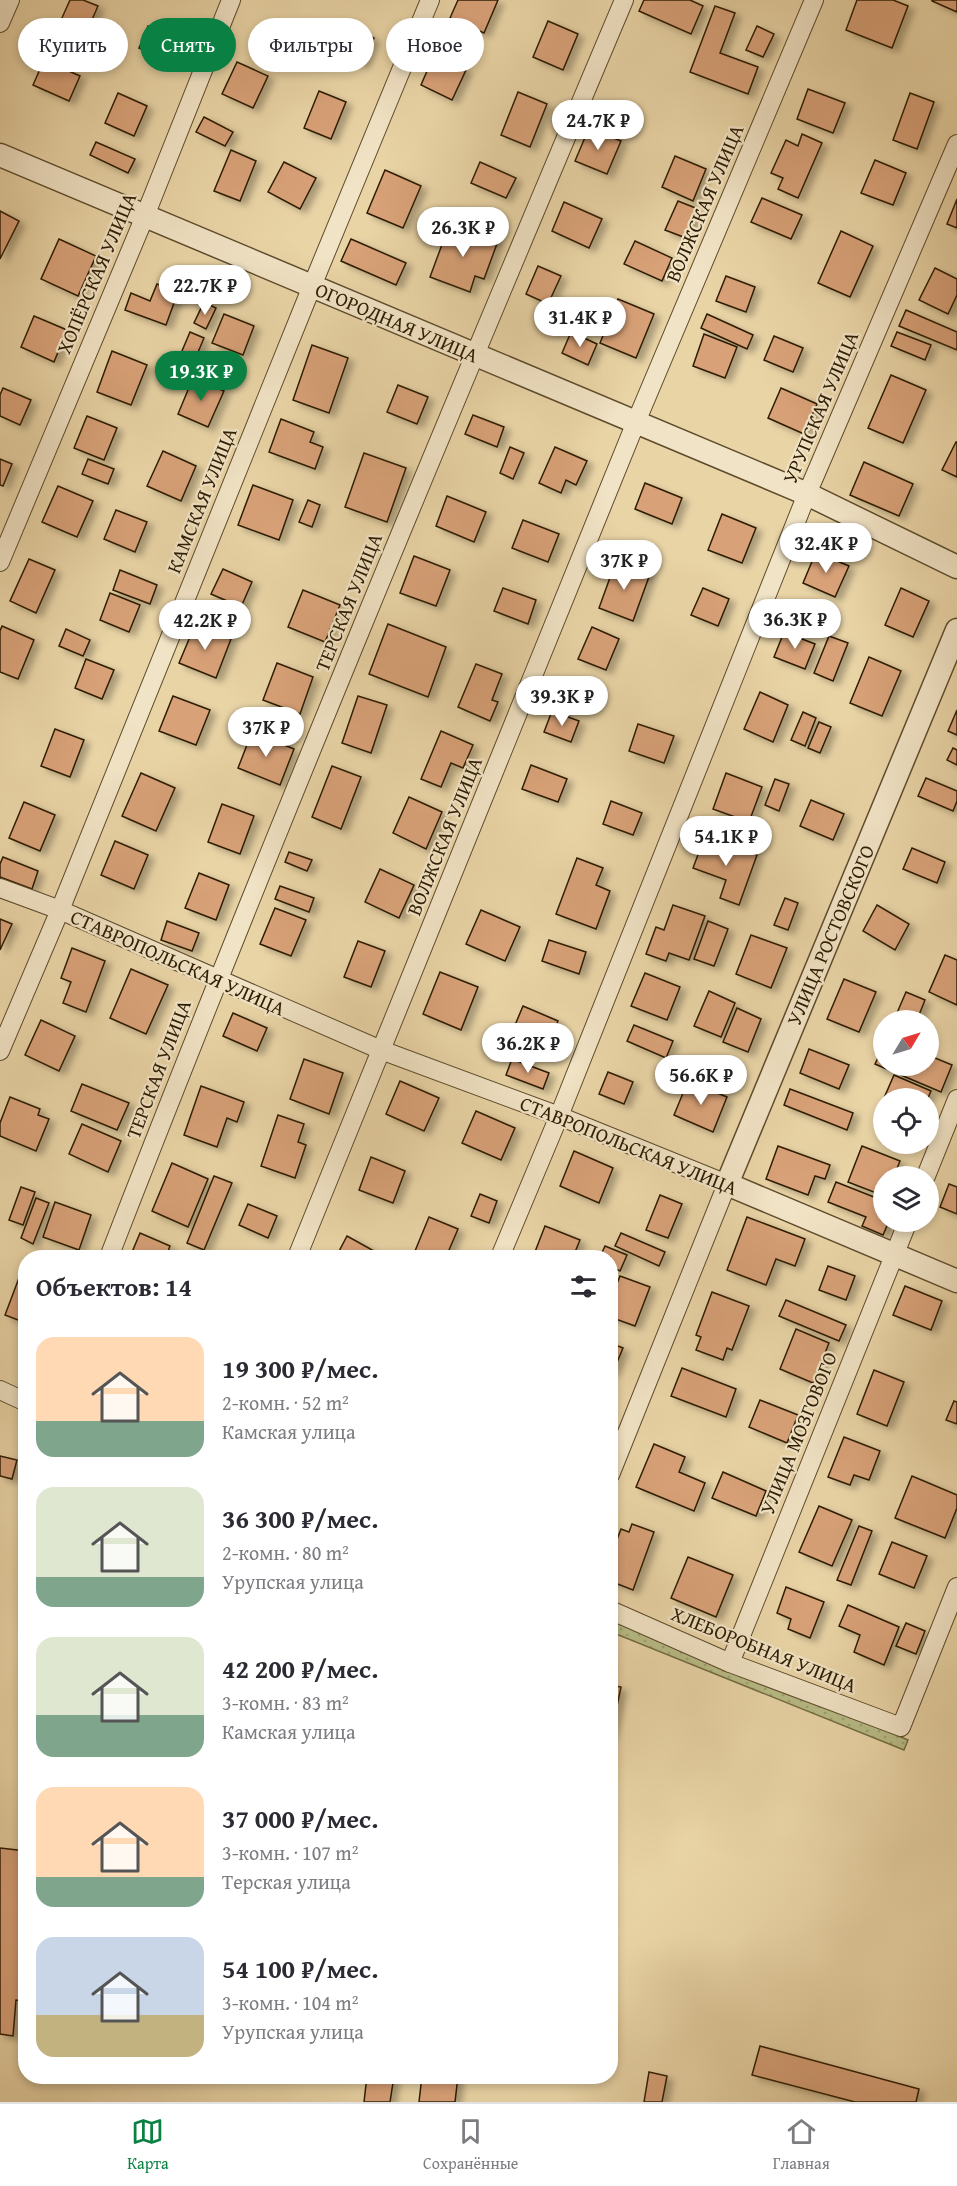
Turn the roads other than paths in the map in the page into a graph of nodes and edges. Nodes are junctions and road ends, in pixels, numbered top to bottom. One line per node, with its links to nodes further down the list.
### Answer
1 (10, 0): 6 (street)
2 (231, 0): 9 (street, ХОПЁРСКАЯ УЛИЦА)
3 (430, 0): 10 (street, КАМСКАЯ УЛИЦА)
4 (624, 0): 11 (street, ТЕРСКАЯ УЛИЦА)
5 (814, 0): 12 (street, ВОЛЖСКАЯ УЛИЦА)
6 (0, 23)
7 (957, 144): 13 (street, УРУПСКАЯ УЛИЦА)
8 (0, 155): 9 (street, ОГОРОДНАЯ УЛИЦА)
9 (145, 216): 10 (street, ОГОРОДНАЯ УЛИЦА); 14 (street, ХОПЁРСКАЯ УЛИЦА)
10 (312, 286): 11 (street, ОГОРОДНАЯ УЛИЦА); 18 (street, КАМСКАЯ УЛИЦА)
11 (475, 355): 12 (street, ОГОРОДНАЯ УЛИЦА); 19 (street, ТЕРСКАЯ УЛИЦА)
12 (636, 422): 13 (street, ОГОРОДНАЯ УЛИЦА); 20 (street, ВОЛЖСКАЯ УЛИЦА)
13 (807, 494): 15 (street, ОГОРОДНАЯ УЛИЦА); 23 (street, УРУПСКАЯ УЛИЦА)
14 (0, 562)
15 (957, 567)
16 (957, 630): 25 (street, УЛИЦА РОСТОВСКОГО)
17 (0, 888): 18 (street, СТАВРОПОЛЬСКАЯ УЛИЦА)
18 (60, 910): 19 (street, СТАВРОПОЛЬСКАЯ УЛИЦА); 21 (street, КАМСКАЯ УЛИЦА)
19 (217, 979): 20 (street, СТАВРОПОЛЬСКАЯ УЛИЦА); 27 (street, ТЕРСКАЯ УЛИЦА)
20 (381, 1050): 23 (street, СТАВРОПОЛЬСКАЯ УЛИЦА); 28 (street, ВОЛЖСКАЯ УЛИЦА)
21 (0, 1051)
22 (957, 1099): 24 (street)
23 (559, 1116): 25 (street, СТАВРОПОЛЬСКАЯ УЛИЦА); 29 (street, УРУПСКАЯ УЛИЦА)
24 (930, 1166)
25 (727, 1184): 30 (street, СТАВРОПОЛЬСКАЯ УЛИЦА); 34 (street, УЛИЦА РОСТОВСКОГО)
26 (903, 1232): 30 (street, УЛИЦА МОЗГОВОГО)
27 (112, 1250)
28 (300, 1250)
29 (503, 1250)
30 (894, 1254): 31 (street, СТАВРОПОЛЬСКАЯ УЛИЦА); 37 (street, УЛИЦА МОЗГОВОГО)
31 (957, 1281)
32 (0, 1390): 33 (street)
33 (18, 1398)
34 (618, 1455)
35 (957, 1587): 37 (street, ХЛЕБОРОБНАЯ УЛИЦА)
36 (618, 1614): 37 (street, ХЛЕБОРОБНАЯ УЛИЦА)
37 (730, 1663)

